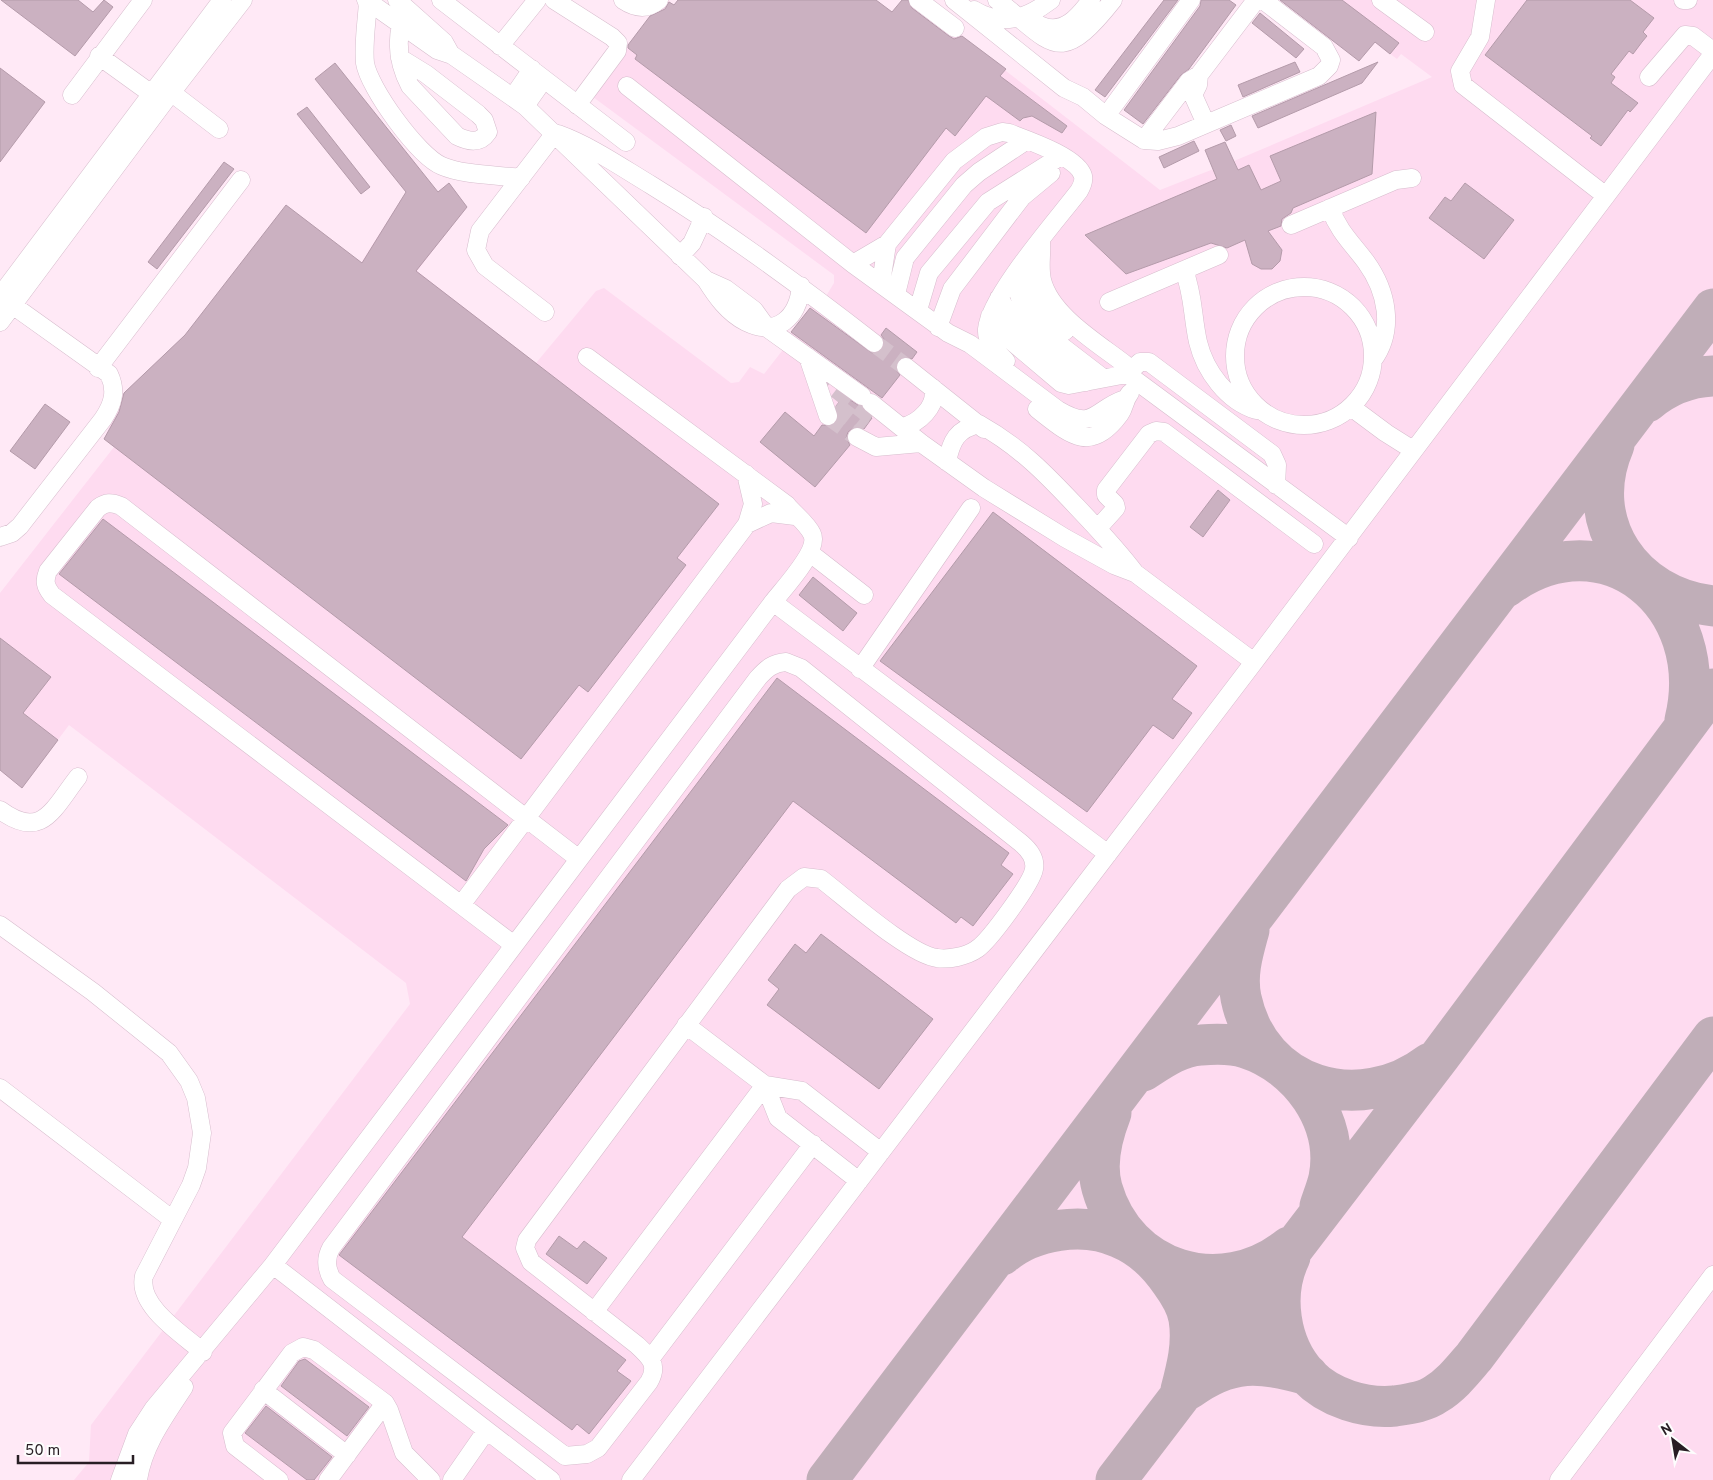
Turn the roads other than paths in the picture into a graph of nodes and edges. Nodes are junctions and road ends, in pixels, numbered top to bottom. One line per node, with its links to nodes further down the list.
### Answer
1 (143, 0): 33 (lane)
2 (222, 0): 40 (lane)
3 (243, 0): 40 (lane)
4 (397, 0): 32 (lane)
5 (441, 0): 30 (lane)
6 (537, 0): 30 (lane)
7 (554, 0): 42 (lane)
8 (623, 0): 9 (lane)
9 (658, 0)
10 (918, 0): 28 (lane)
11 (955, 0): 25 (lane); 43 (lane)
12 (997, 0): 25 (lane)
13 (1091, 0): 25 (lane)
14 (1107, 0): 26 (lane)
15 (1113, 0): 26 (lane)
16 (1191, 0): 43 (lane)
17 (1256, 0): 36 (lane)
18 (1263, 0): 44 (lane)
19 (1381, 0): 29 (lane)
20 (1486, 0): 54 (lane)
21 (1683, 0): 22 (lane)
22 (1688, 0)
23 (367, 1): 27 (lane); 51 (lane)
24 (1046, 1): 25 (lane)
25 (1019, 17): 26 (lane)
26 (1100, 17)
27 (401, 25): 32 (lane); 34 (lane)
28 (955, 28)
29 (1424, 32)
30 (500, 46): 35 (lane)
31 (1713, 52): 37 (lane); 54 (lane)
32 (452, 55): 41 (lane)
33 (99, 56): 39 (lane); 40 (lane)
34 (400, 58): 34 (lane)
35 (538, 74): 41 (lane); 42 (lane)
36 (1200, 75): 44 (lane); 48 (lane)
37 (1649, 77)
38 (627, 86): 63 (lane)
39 (72, 96)
40 (162, 96): 45 (lane); 70 (lane)
41 (519, 102): 46 (lane)
42 (577, 105): 49 (lane)
43 (1106, 116): 48 (lane)
44 (1206, 124): 48 (lane)
45 (219, 129)
46 (555, 133): 51 (lane); 56 (lane); 61 (lane)
47 (1028, 140): 50 (lane); 59 (lane); 68 (lane)
48 (1144, 140)
49 (626, 142)
50 (1066, 158): 58 (lane); 72 (lane); 77 (lane)
51 (521, 178): 73 (lane)
52 (1412, 178): 55 (lane)
53 (241, 180): 83 (lane)
54 (1606, 196): 95 (lane)
55 (1330, 208): 57 (lane); 81 (lane)
56 (704, 217): 61 (lane); 67 (lane)
57 (1290, 225)
58 (1041, 242): 62 (lane); 84 (lane)
59 (887, 244): 63 (lane); 66 (lane)
60 (1219, 255): 64 (lane)
61 (680, 256): 76 (lane)
62 (1026, 260): 65 (lane); 84 (lane)
63 (853, 264): 66 (lane)
64 (1184, 270): 71 (lane); 90 (lane)
65 (1013, 277): 69 (lane); 84 (lane)
66 (881, 283): 68 (lane)
67 (801, 286): 76 (lane); 78 (lane)
68 (896, 294): 72 (lane)
69 (999, 298): 74 (lane); 84 (lane)
70 (4, 299): 75 (lane); 83 (lane)
71 (1109, 302)
72 (918, 310): 77 (lane)
73 (545, 312)
74 (990, 316): 84 (lane); 85 (lane)
75 (0, 322)
76 (767, 328): 80 (lane)
77 (943, 330): 85 (lane); 87 (lane)
78 (874, 343)
79 (587, 357): 97 (lane)
80 (808, 357): 89 (lane); 91 (lane)
81 (1373, 360): 88 (lane); 90 (lane)
82 (906, 367): 86 (lane)
83 (98, 368): 102 (lane)
84 (1115, 378): 87 (lane); 103 (lane)
85 (1025, 387): 87 (lane)
86 (933, 388): 92 (lane); 93 (lane)
87 (1125, 399)
88 (1351, 407): 90 (lane); 95 (lane)
89 (832, 411)
90 (1261, 411)
91 (865, 416): 93 (lane); 94 (lane); 94 (lane)
92 (979, 424): 96 (lane); 101 (lane)
93 (902, 427): 94 (lane)
94 (908, 445): 96 (lane)
95 (1413, 450): 103 (lane)
96 (947, 462): 106 (lane)
97 (746, 474): 99 (lane); 100 (lane)
98 (970, 508): 110 (lane)
99 (795, 516): 100 (lane); 105 (lane)
100 (747, 524): 113 (lane)
101 (1098, 528): 104 (lane); 106 (lane)
102 (0, 537)
103 (1348, 538): 109 (lane)
104 (1314, 544)
105 (810, 553): 107 (lane); 108 (lane)
106 (1135, 573): 109 (lane)
107 (864, 595)
108 (773, 602): 110 (lane); 115 (lane)
109 (1254, 662): 114 (lane)
110 (860, 668): 114 (lane)
111 (78, 777): 112 (lane)
112 (0, 810)
113 (525, 818): 115 (lane); 116 (lane); 116 (lane)
114 (1108, 854): 123 (lane)
115 (579, 858): 118 (lane)
116 (461, 906): 118 (lane)
117 (0, 925): 125 (lane)
118 (514, 945): 126 (lane)
119 (686, 1025): 120 (lane); 128 (lane); 130 (lane)
120 (765, 1085): 122 (lane); 123 (lane); 128 (lane)
121 (0, 1088): 125 (lane)
122 (813, 1144): 124 (lane); 130 (lane)
123 (881, 1152): 124 (lane)
124 (859, 1181): 142 (lane)
125 (173, 1220): 129 (lane)
126 (273, 1266): 129 (lane); 133 (lane)
127 (1713, 1275): 143 (lane)
128 (594, 1312): 130 (lane)
129 (203, 1352): 135 (lane); 136 (lane)
130 (651, 1358)
131 (263, 1390): 132 (lane); 134 (lane); 137 (lane)
132 (385, 1404): 134 (lane); 139 (lane)
133 (486, 1431): 140 (lane); 141 (lane)
134 (347, 1454): 138 (lane)
135 (120, 1480)
136 (138, 1480)
137 (279, 1480)
138 (328, 1480)
139 (431, 1480)
140 (452, 1480)
141 (551, 1480)
142 (631, 1480)
143 (1559, 1480)

